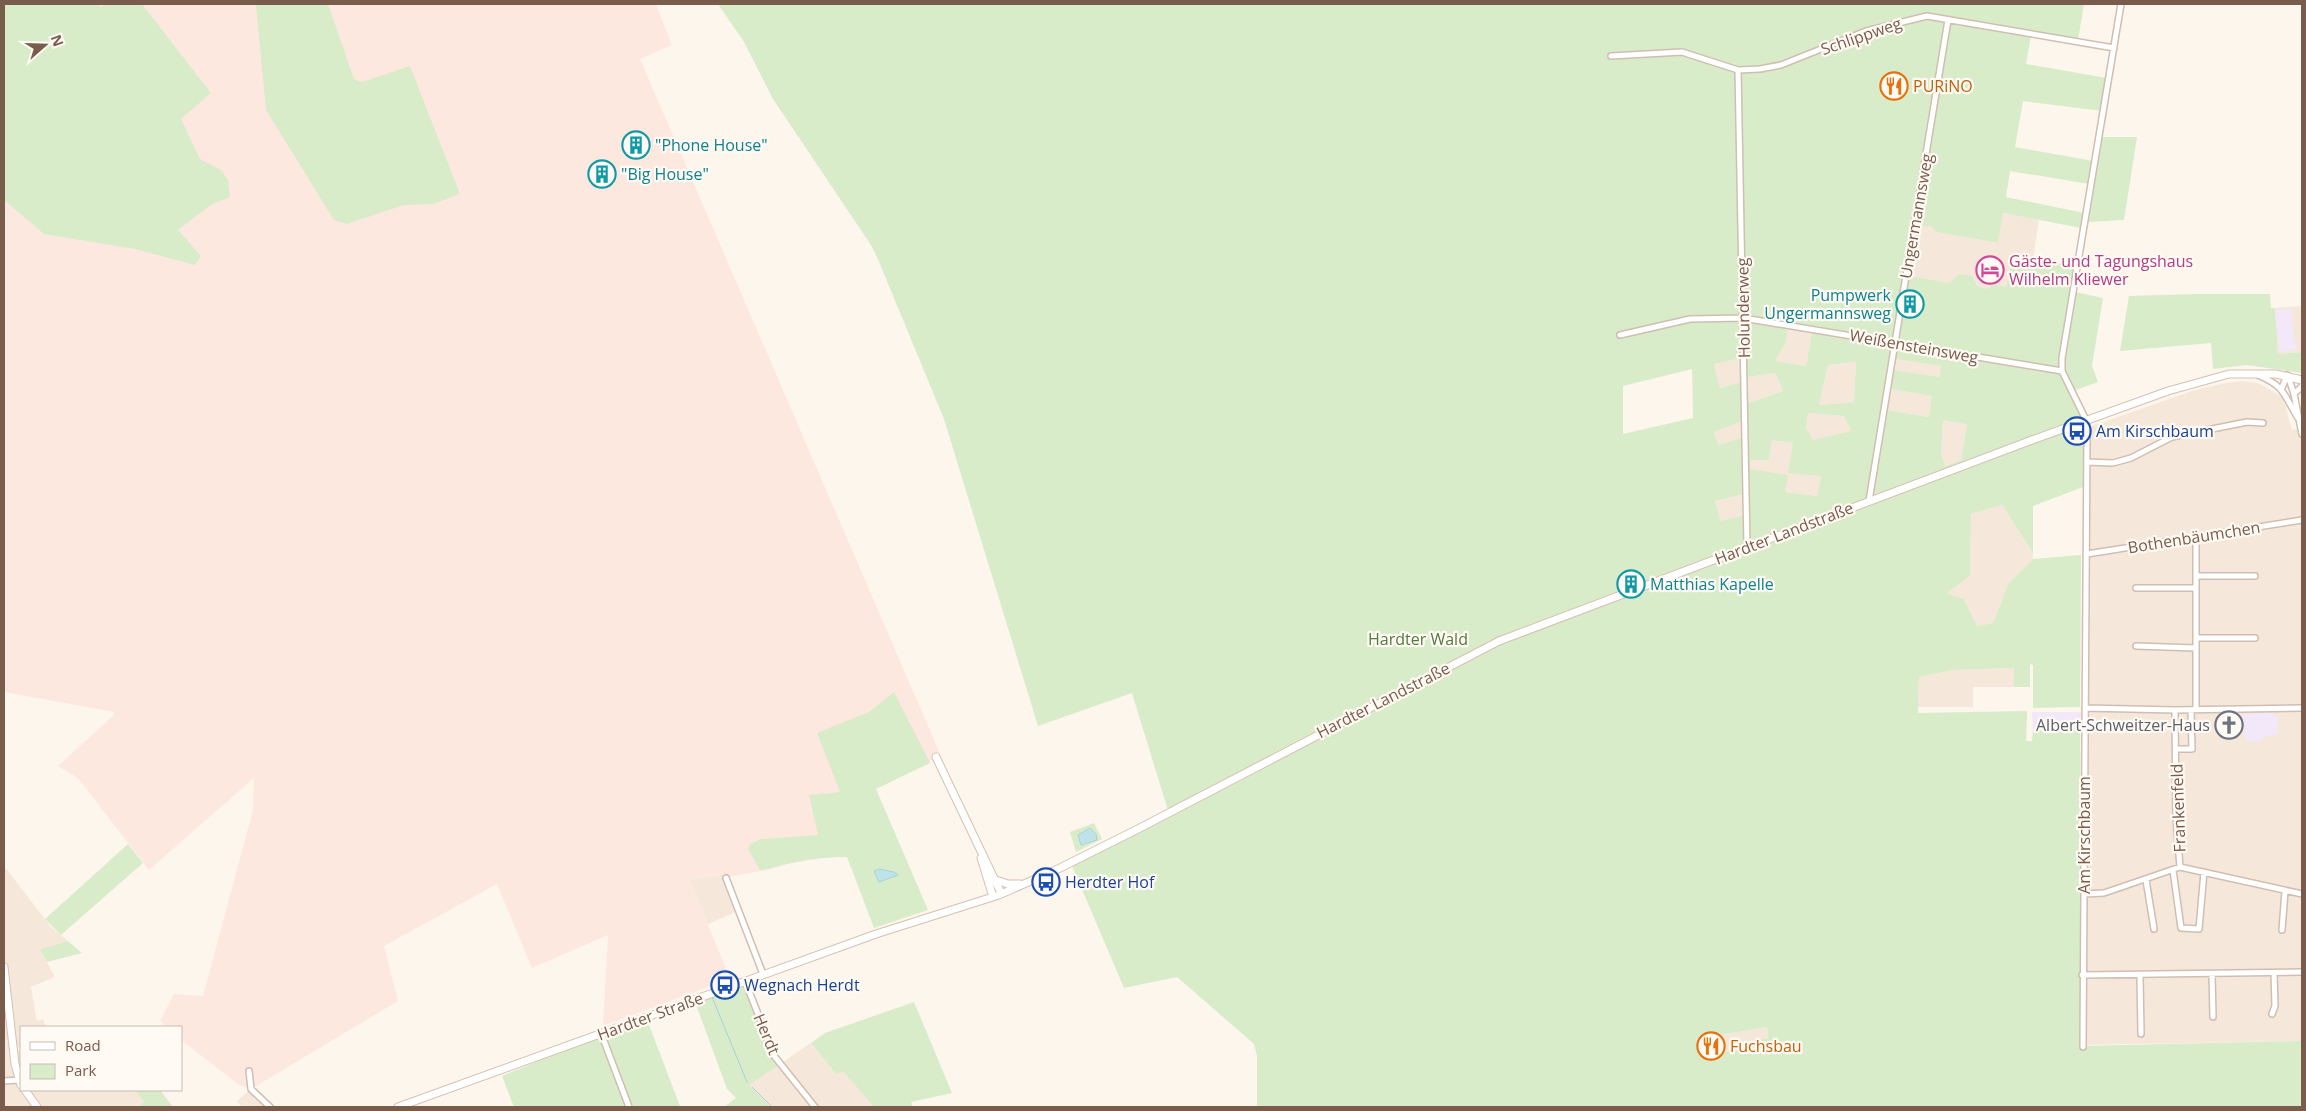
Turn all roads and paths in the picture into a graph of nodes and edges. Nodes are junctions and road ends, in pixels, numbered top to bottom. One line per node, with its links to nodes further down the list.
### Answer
1 (2122, 4): 3 (street)
2 (1948, 20): 3 (street, Schlippweg); 5 (street, Schlippweg); 8 (street, Ungermannsweg)
3 (2114, 48): 9 (street)
4 (1611, 56): 5 (street, Schlippweg)
5 (1738, 70): 6 (street, Holunderweg)
6 (1743, 318): 7 (street, Weißensteinsweg); 8 (street, Weißensteinsweg); 24 (street, Holunderweg)
7 (1620, 336)
8 (1895, 342): 9 (street, Weißensteinsweg); 21 (street, Ungermannsweg)
9 (2062, 371): 17 (street, Am Kirschbaum)
10 (2252, 372): 11 (main road, Hardter Landstraße); 14 (street); 17 (main road, Hardter Landstraße)
11 (2288, 375): 12 (main road, Hardter Landstraße); 14 (street); 15 (street)
12 (2302, 380)
13 (2302, 386): 15 (street)
14 (2282, 388): 16 (street)
15 (2294, 394): 16 (street)
16 (2298, 418): 19 (street)
17 (2086, 420): 20 (street, Am Kirschbaum); 21 (main road, Hardter Landstraße)
18 (2263, 422): 20 (street)
19 (2302, 434)
20 (2087, 462): 25 (street, Am Kirschbaum)
21 (1869, 501): 24 (main road, Hardter Landstraße)
22 (2302, 520): 23 (street, Bothenbäumchen)
23 (2196, 536): 25 (street, Bothenbäumchen); 26 (street)
24 (1747, 547): 41 (main road, Hardter Landstraße)
25 (2086, 554): 34 (street, Am Kirschbaum)
26 (2196, 576): 27 (street); 29 (street)
27 (2255, 576)
28 (2136, 588): 29 (street)
29 (2196, 588): 30 (street)
30 (2197, 638): 31 (street); 33 (street)
31 (2255, 638)
32 (2136, 646): 33 (street)
33 (2196, 648): 37 (street)
34 (2085, 708): 36 (street); 51 (street, Am Kirschbaum)
35 (2302, 708): 37 (street)
36 (2175, 710): 37 (street); 38 (street, Frankenfeld)
37 (2194, 710): 38 (street, Frankenfeld)
38 (2176, 749): 42 (street, Frankenfeld)
39 (936, 757): 40 (main road)
40 (978, 848): 46 (main road); 53 (main road)
41 (1098, 849): 48 (main road, Hardter Straße)
42 (2180, 867): 43 (street); 44 (street)
43 (2173, 870): 44 (street); 47 (street)
44 (2204, 872): 49 (street)
45 (726, 878): 59 (street)
46 (996, 880): 48 (main road); 50 (main road)
47 (2146, 880): 51 (street); 54 (street)
48 (1023, 884): 50 (main road, Hardter Straße)
49 (2285, 891): 52 (street); 55 (street)
50 (1001, 893): 53 (main road, Hardter Straße)
51 (2084, 894): 61 (street, Am Kirschbaum)
52 (2302, 894)
53 (993, 896): 59 (main road, Hardter Straße)
54 (2154, 929)
55 (2282, 930)
56 (4, 967): 71 (main road)
57 (2302, 972): 58 (street)
58 (2274, 973): 60 (street); 64 (street)
59 (762, 974): 63 (main road, Hardter Straße)
60 (2212, 974): 62 (street); 65 (street)
61 (2082, 975): 62 (street); 68 (street, Am Kirschbaum)
62 (2140, 975): 67 (street)
63 (745, 981): 66 (main road, Hardter Straße); 77 (street, Herdt)
64 (2272, 1014)
65 (2213, 1017)
66 (601, 1033): 75 (main road, Hardter Straße); 76 (street)
67 (2141, 1034)
68 (2083, 1047)
69 (249, 1071): 74 (street)
70 (4, 1081): 71 (street)
71 (20, 1082)
72 (25, 1091): 73 (main road)
73 (37, 1107)
74 (270, 1107)
75 (398, 1107)
76 (629, 1107)
77 (815, 1107)

